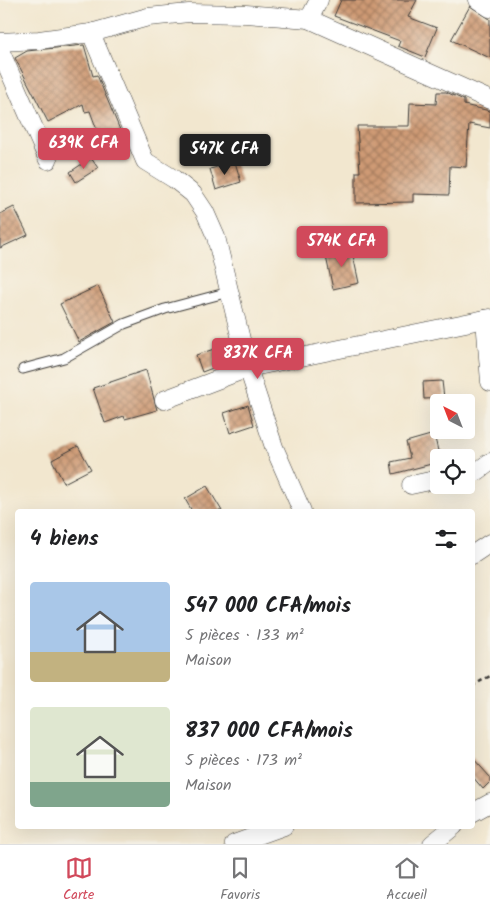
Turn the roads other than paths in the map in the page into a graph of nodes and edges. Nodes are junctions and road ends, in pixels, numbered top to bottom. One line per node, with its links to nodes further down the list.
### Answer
1 (319, 0): 4 (street)
2 (478, 0): 3 (street)
3 (490, 8)
4 (309, 19): 5 (street); 8 (street)
5 (91, 33): 6 (street); 10 (street)
6 (0, 42)
7 (0, 50): 9 (street)
8 (490, 100)
9 (48, 160)
10 (229, 292): 12 (street); 13 (lane)
11 (487, 318): 12 (street); 14 (street)
12 (248, 368): 15 (street); 20 (street)
13 (23, 369)
14 (490, 382)
15 (164, 400)
16 (490, 462): 17 (street)
17 (475, 472)
18 (430, 481): 19 (street)
19 (411, 485)
20 (301, 509)
21 (490, 543): 22 (street)
22 (475, 553)
23 (490, 803): 24 (street)
24 (475, 811)
25 (276, 829): 27 (street)
26 (450, 829): 28 (street)
27 (234, 844)
28 (432, 844)

